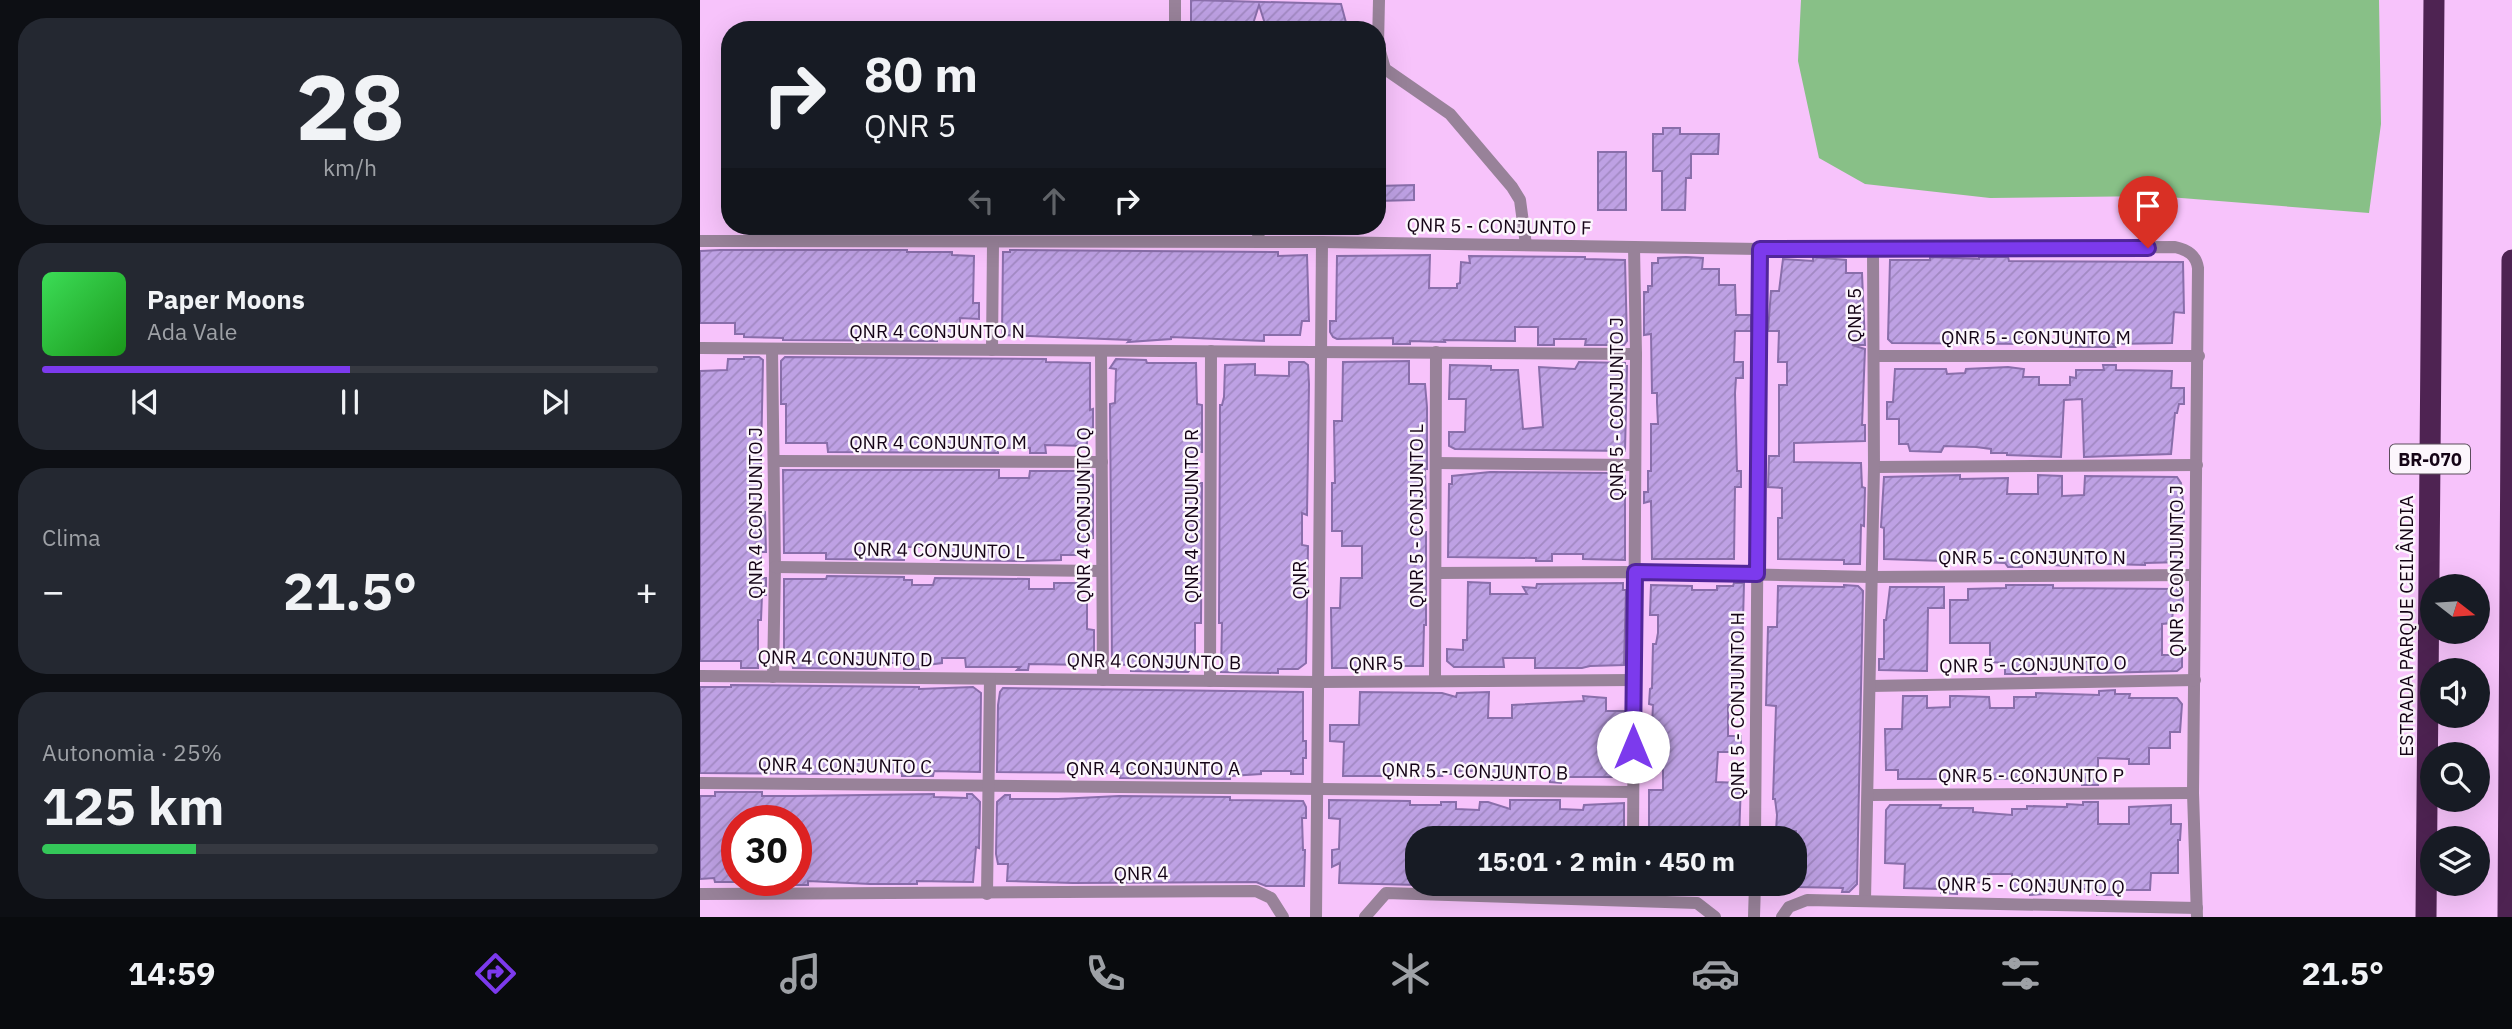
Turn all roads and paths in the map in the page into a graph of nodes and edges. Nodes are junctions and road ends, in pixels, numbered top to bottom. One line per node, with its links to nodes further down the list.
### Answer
1 (1175, 0): 4 (street)
2 (1378, 0): 5 (street)
3 (2434, 0): 71 (highway, ESTRADA PARQUE CEILÂNDIA / BR-070)
4 (1175, 21)
5 (1378, 21)
6 (1386, 73): 12 (street)
7 (1258, 235): 9 (street)
8 (700, 241): 11 (street, QNR 5 - CONJUNTO F)
9 (1260, 242): 10 (street, QNR 5 - CONJUNTO F); 11 (street, QNR 5 - CONJUNTO F)
10 (1322, 242): 12 (street, QNR 5 - CONJUNTO F); 22 (street, QNR)
11 (993, 243): 19 (street)
12 (1526, 245): 13 (street, QNR 5 - CONJUNTO F)
13 (1634, 247): 14 (street); 24 (street, QNR 5 - CONJUNTO J)
14 (1760, 249): 15 (street); 38 (street, QNR 5 - CONJUNTO H)
15 (1873, 250): 25 (street, QNR 5); 26 (street, QNR 5 CONJUNTO J)
16 (2512, 262): 27 (highway)
17 (700, 348): 18 (street)
18 (772, 349): 19 (street, QNR 4 CONJUNTO N); 28 (street, QNR 4 CONJUNTO J)
19 (992, 350): 20 (street, QNR 4 CONJUNTO N)
20 (1101, 351): 21 (street); 29 (street, QNR 4 CONJUNTO Q)
21 (1211, 351): 22 (street); 47 (street, QNR 4 CONJUNTO R)
22 (1320, 351): 23 (street); 49 (street, QNR)
23 (1436, 352): 24 (street); 30 (street, QNR 5 - CONJUNTO L)
24 (1636, 354): 31 (street, QNR 5 - CONJUNTO J)
25 (1874, 356): 26 (street, QNR 5 - CONJUNTO M); 33 (street, QNR 5)
26 (2199, 356): 32 (street, QNR 5 CONJUNTO J)
27 (2512, 364): 72 (highway)
28 (774, 461): 29 (street, QNR 4 CONJUNTO M); 34 (street, QNR 4 CONJUNTO J)
29 (1102, 462): 35 (street, QNR 4 CONJUNTO Q)
30 (1436, 463): 31 (street); 37 (street, QNR 5 - CONJUNTO L)
31 (1636, 465): 36 (street, QNR 5 - CONJUNTO J)
32 (2197, 465): 33 (street); 39 (street, QNR 5 CONJUNTO J)
33 (1874, 467): 40 (street, QNR 5)
34 (775, 567): 35 (street, QNR 4 CONJUNTO L); 42 (street, QNR 4 CONJUNTO J)
35 (1102, 571): 44 (street, QNR 4 CONJUNTO Q)
36 (1635, 572): 37 (street); 38 (street); 45 (street, QNR 5 - CONJUNTO J)
37 (1436, 573): 48 (street, QNR 5 - CONJUNTO L)
38 (1757, 574): 40 (street); 58 (street, QNR 5 - CONJUNTO H)
39 (2194, 575): 40 (street, QNR 5 - CONJUNTO N); 46 (street, QNR 5 CONJUNTO J)
40 (1871, 577): 50 (street, QNR 5)
41 (700, 676): 42 (street, QNR 4 CONJUNTO D)
42 (773, 677): 43 (street, QNR 4 CONJUNTO D)
43 (990, 679): 44 (street, QNR 4 CONJUNTO B); 52 (street)
44 (1102, 680): 47 (street, QNR 4 CONJUNTO B)
45 (1634, 680): 48 (street, QNR 5); 54 (street, QNR 5 - CONJUNTO J)
46 (2195, 680): 50 (street, QNR 5 - CONJUNTO O); 55 (street, QNR 5 CONJUNTO J)
47 (1210, 681): 49 (street, QNR 4 CONJUNTO B)
48 (1435, 681): 49 (street, QNR 5)
49 (1318, 682): 53 (street, QNR)
50 (1871, 686): 56 (street, QNR 5)
51 (700, 783): 52 (street, QNR 4 CONJUNTO C)
52 (989, 786): 53 (street, QNR 4 CONJUNTO A); 60 (street)
53 (1317, 788): 54 (street, QNR 5 - CONJUNTO B); 66 (street, QNR)
54 (1633, 792): 57 (street, QNR 5 - CONJUNTO J)
55 (2193, 793): 56 (street, QNR 5 - CONJUNTO P); 64 (street, QNR 5 CONJUNTO J)
56 (1868, 795): 63 (street, QNR 5)
57 (1633, 826)
58 (1755, 826)
59 (700, 894): 60 (street, QNR 4)
60 (987, 894): 65 (street, QNR 4)
61 (1755, 896): 69 (street)
62 (1632, 899): 67 (street); 68 (street)
63 (1865, 900): 64 (street, QNR 5 - CONJUNTO Q); 70 (street)
64 (2197, 913)
65 (1283, 917)
66 (1316, 917)
67 (1365, 917)
68 (1715, 917)
69 (1755, 917)
70 (1782, 917)
71 (2426, 917)
72 (2508, 917)

